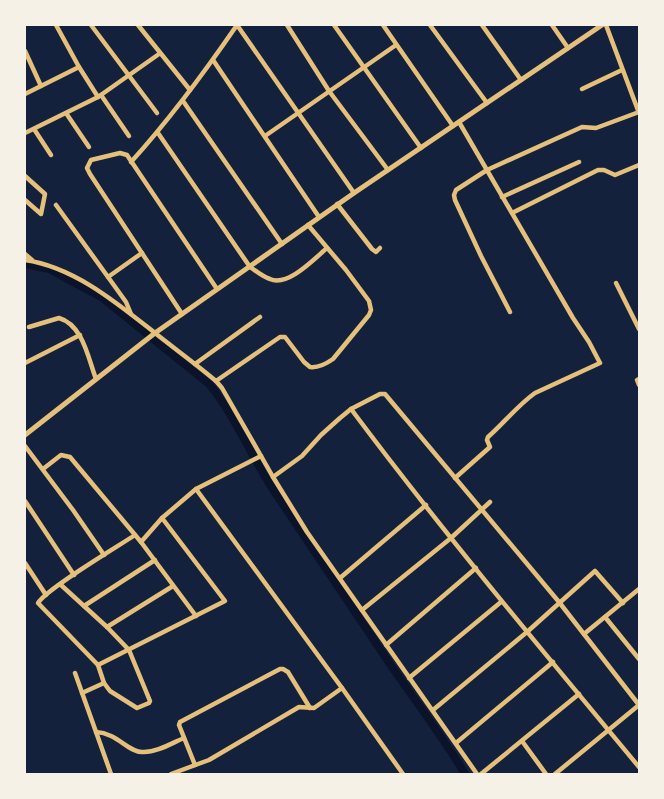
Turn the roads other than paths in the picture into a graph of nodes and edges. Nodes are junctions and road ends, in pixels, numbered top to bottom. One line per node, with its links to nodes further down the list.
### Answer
1 (56, 25): 17 (street)
2 (91, 25): 20 (street)
3 (138, 25): 15 (street)
4 (237, 25): 16 (street); 33 (street)
5 (287, 25): 25 (street)
6 (334, 25): 18 (street)
7 (383, 25): 12 (street)
8 (430, 25): 29 (street)
9 (482, 25): 21 (street)
10 (552, 25): 13 (street)
11 (604, 25): 13 (street); 19 (street)
12 (396, 45): 18 (street); 35 (street)
13 (568, 48): 21 (street)
14 (25, 51): 22 (street)
15 (160, 54): 20 (street); 24 (street)
16 (213, 60): 24 (street); 40 (street)
17 (79, 67): 22 (street); 27 (street)
18 (364, 68): 25 (street); 42 (street)
19 (622, 70): 23 (street); 31 (street)
20 (130, 75): 27 (street); 30 (street)
21 (521, 80): 29 (street)
22 (42, 86): 26 (street)
23 (582, 89)
24 (190, 90): 28 (street)
25 (329, 90): 33 (street); 47 (street)
26 (25, 94)
27 (99, 96): 32 (street); 39 (street)
28 (183, 101): 38 (street); 58 (street)
29 (487, 103): 34 (street)
30 (157, 112)
31 (639, 112): 48 (street)
32 (66, 113): 36 (street); 41 (street)
33 (298, 113): 40 (street); 50 (street)
34 (459, 122): 35 (street); 48 (street)
35 (452, 126): 42 (street)
36 (34, 129): 37 (street); 43 (street)
37 (25, 133)
38 (158, 133): 44 (street); 65 (street)
39 (129, 136)
40 (265, 136): 56 (street)
41 (89, 146)
42 (421, 148): 47 (street)
43 (51, 155)
44 (131, 162): 61 (street); 68 (street)
45 (579, 162): 51 (street)
46 (639, 165): 55 (street)
47 (388, 170): 50 (street)
48 (487, 170): 51 (street); 69 (street)
49 (25, 176): 52 (street)
50 (354, 193): 53 (street)
51 (502, 196): 55 (street)
52 (25, 200)
53 (337, 204): 56 (street); 60 (street)
54 (56, 205): 66 (street)
55 (512, 213): 89 (street)
56 (319, 217): 57 (street)
57 (308, 225): 58 (street); 59 (street)
58 (282, 244): 65 (street)
59 (327, 248): 65 (street); 81 (street)
60 (380, 248)
61 (142, 253): 66 (street); 71 (street)
62 (25, 254): 64 (street)
63 (25, 260): 64 (street)
64 (33, 261): 70 (street)
65 (250, 267): 68 (street)
66 (108, 277): 70 (street)
67 (616, 283): 74 (street)
68 (217, 289): 71 (street)
69 (510, 312)
70 (131, 314): 75 (street)
71 (182, 314): 75 (street)
72 (260, 317): 78 (street)
73 (29, 327): 76 (street)
74 (639, 329)
75 (153, 334): 78 (street); 79 (street)
76 (80, 335): 77 (street); 79 (street)
77 (25, 362)
78 (195, 364): 81 (street)
79 (96, 379): 84 (street)
80 (639, 379): 82 (street)
81 (216, 381): 86 (street)
82 (639, 385)
83 (351, 409): 88 (street); 89 (street); 93 (street)
84 (25, 435)
85 (26, 448): 87 (street)
86 (258, 458): 88 (street); 90 (street)
87 (43, 469): 96 (street); 99 (street)
88 (272, 476): 104 (street)
89 (455, 478): 94 (street)
90 (196, 489): 95 (street); 127 (street)
91 (25, 501): 103 (street)
92 (490, 502): 94 (street)
93 (426, 505): 97 (street); 104 (street)
94 (481, 510): 97 (street); 110 (street)
95 (162, 518): 98 (street); 114 (street)
96 (135, 535): 98 (street); 99 (street)
97 (452, 538): 102 (street); 113 (street)
98 (142, 542): 100 (street)
99 (104, 555): 103 (street)
100 (155, 560): 106 (street); 112 (street)
101 (25, 564): 108 (street)
102 (476, 568): 109 (street); 119 (street)
103 (74, 575): 105 (street)
104 (340, 578): 113 (street)
105 (61, 584): 108 (street); 112 (street)
106 (173, 586): 114 (street); 116 (street)
107 (639, 589): 111 (street)
108 (46, 595): 123 (street)
109 (501, 602): 117 (street); 125 (street)
110 (558, 602): 111 (street); 117 (street); 118 (street)
111 (623, 603): 115 (street)
112 (84, 606): 116 (street)
113 (362, 610): 119 (street)
114 (196, 616): 120 (street)
115 (605, 617): 118 (street); 121 (street)
116 (107, 627): 120 (street)
117 (527, 632): 122 (street); 132 (street)
118 (584, 634): 130 (street)
119 (386, 645): 125 (street)
120 (129, 650): 123 (street); 126 (street)
121 (639, 659)
122 (553, 662): 129 (street); 137 (street)
123 (98, 665): 126 (street)
124 (75, 673): 128 (street)
125 (409, 678): 132 (street)
126 (104, 683): 128 (street)
127 (342, 688): 131 (street); 142 (street)
128 (82, 693): 134 (street)
129 (579, 694): 133 (street); 136 (street)
130 (639, 705): 133 (street)
131 (310, 708): 135 (street); 138 (street)
132 (433, 710): 137 (street)
133 (609, 731): 139 (street); 145 (street)
134 (96, 732): 135 (street); 140 (street)
135 (184, 738): 138 (street)
136 (522, 741): 143 (street); 144 (street)
137 (456, 743): 143 (street)
138 (195, 765): 141 (street)
139 (639, 766)
140 (111, 774)
141 (171, 774)
142 (403, 774)
143 (479, 774)
144 (546, 774)
145 (555, 774)

